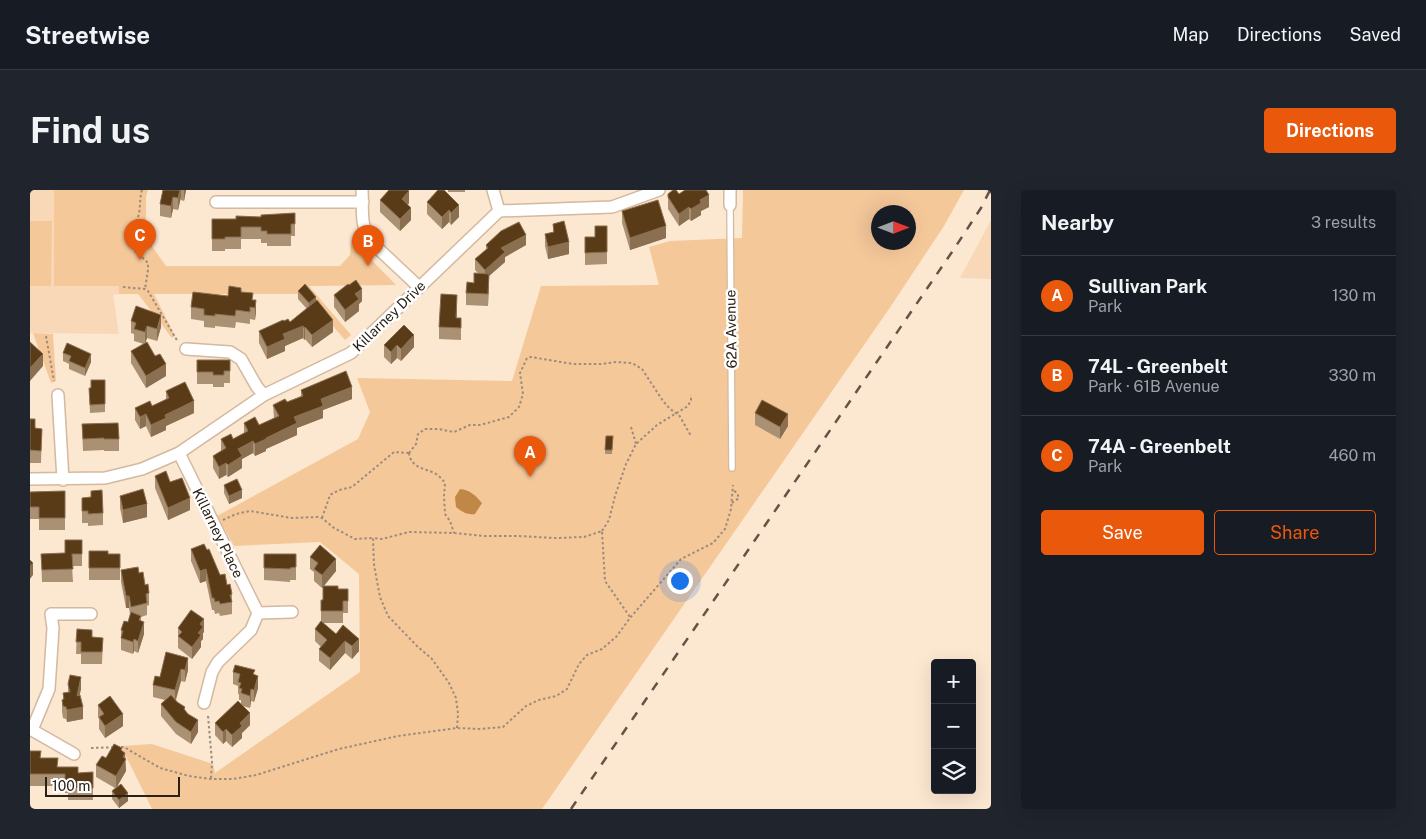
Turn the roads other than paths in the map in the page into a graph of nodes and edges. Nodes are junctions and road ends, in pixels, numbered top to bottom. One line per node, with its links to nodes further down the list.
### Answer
1 (362, 190): 6 (street)
2 (493, 190): 8 (street)
3 (659, 190): 8 (street)
4 (730, 190): 7 (street, 62A Avenue)
5 (216, 202): 6 (street)
6 (362, 202): 9 (street)
7 (730, 205): 14 (lane, 62A Avenue)
8 (499, 211): 9 (street, Killarney Drive)
9 (419, 287): 12 (street, Killarney Drive)
10 (182, 345): 12 (street)
11 (58, 395): 16 (street)
12 (264, 395): 13 (street, Killarney Drive)
13 (179, 453): 16 (street, Killarney Drive); 18 (street, Killarney Place)
14 (732, 468)
15 (30, 479): 16 (street, Killarney Drive)
16 (63, 480)
17 (292, 612): 18 (street)
18 (258, 613): 20 (street)
19 (92, 614): 21 (street)
20 (204, 703)
21 (31, 731): 22 (street)
22 (74, 754)

